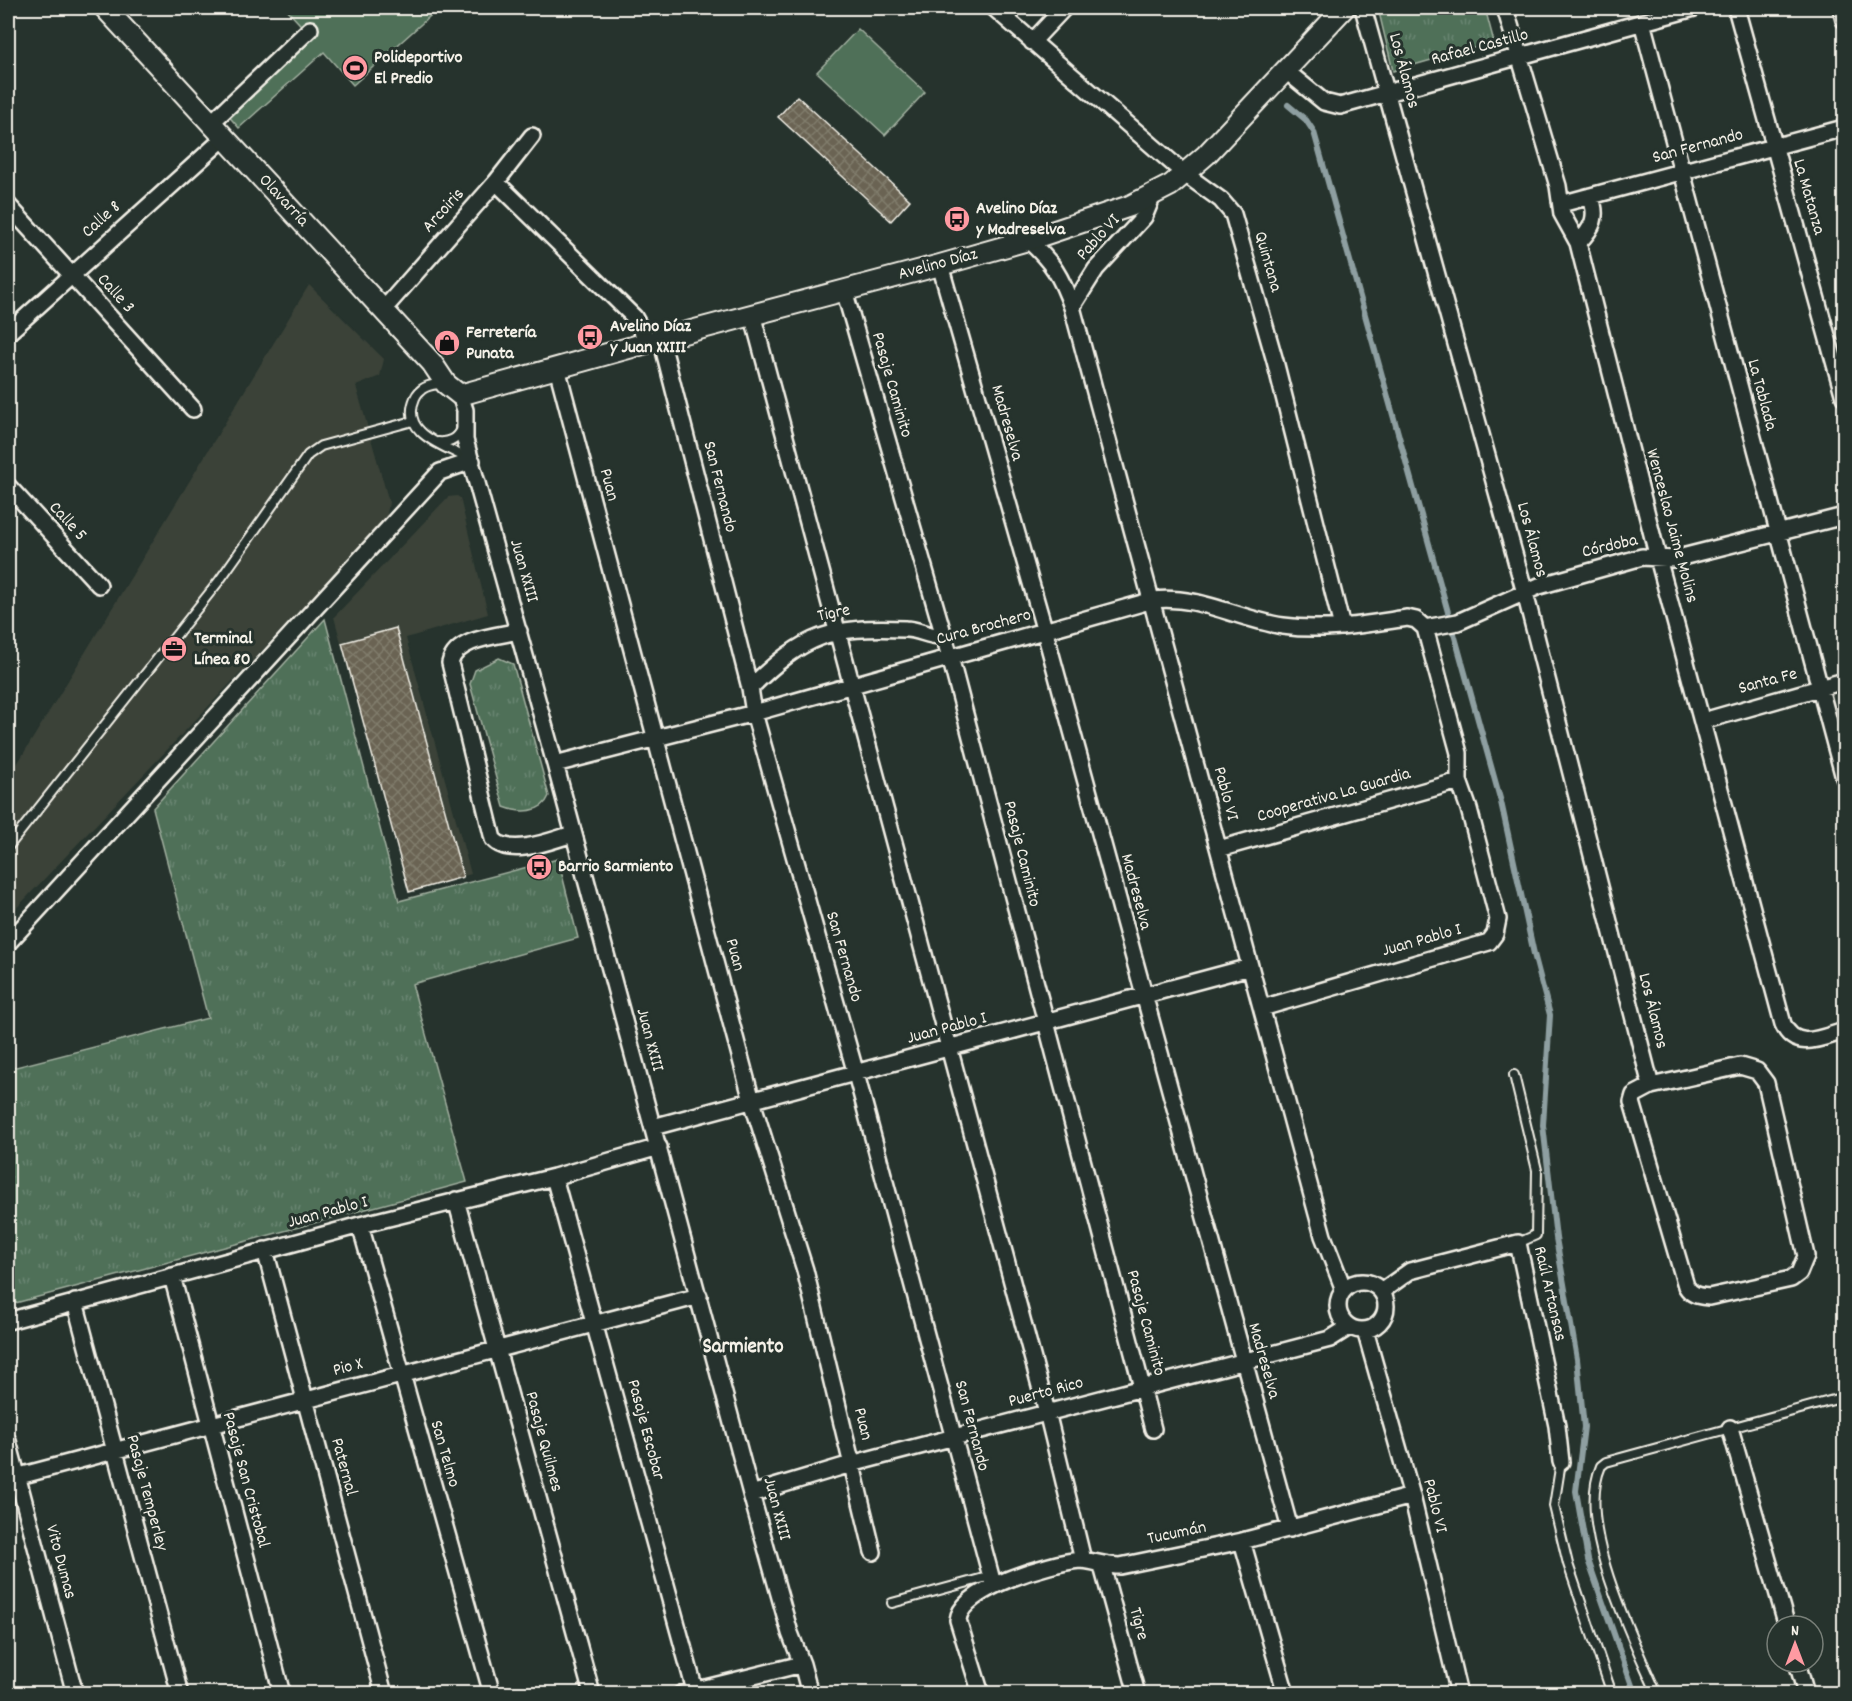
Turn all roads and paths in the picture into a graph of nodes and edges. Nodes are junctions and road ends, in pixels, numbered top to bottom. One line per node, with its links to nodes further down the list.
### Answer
1 (105, 8): 17 (street, Olavarría)
2 (994, 8): 13 (street, Quintana)
3 (1064, 8): 13 (street)
4 (1344, 8): 15 (street, Avelino Díaz)
5 (1363, 8): 16 (street, Los Álamos)
6 (1505, 8): 14 (street, Wenceslao Jaime Molins)
7 (1694, 8): 11 (street, Rafael Castillo)
8 (1736, 8): 21 (street, La Matanza)
9 (1841, 8): 10 (street)
10 (1845, 20)
11 (1642, 22): 14 (street, Rafael Castillo); 22 (street, La Tablada)
12 (310, 29): 17 (street)
13 (1032, 42): 23 (street, Quintana)
14 (1521, 57): 16 (street, Rafael Castillo); 27 (street, Wenceslao Jaime Molins)
15 (1285, 70): 16 (street, Rafael Castillo); 23 (street, Avelino Díaz)
16 (1389, 93): 52 (street, Los Álamos)
17 (211, 123): 20 (street, Olavarría)
18 (1845, 128): 21 (street, San Fernando)
19 (532, 136): 24 (street, Arcoiris)
20 (224, 138): 32 (street, Calle 8); 35 (street, Olavarría)
21 (1774, 147): 22 (street, San Fernando); 41 (street, La Matanza)
22 (1682, 171): 26 (street, San Fernando); 49 (street, La Tablada)
23 (1185, 174): 25 (street, Avelino Díaz); 54 (street, Quintana)
24 (496, 182): 35 (street, Arcoiris); 38 (street, San Fernando)
25 (1154, 195): 29 (street, Avelino Díaz); 34 (street, Pablo VI)
26 (1590, 196): 27 (street, San Fernando); 30 (street)
27 (1561, 204): 30 (street, Wenceslao Jaime Molins)
28 (8, 205): 32 (street, Calle 3)
29 (1028, 240): 31 (street, Avelino Díaz); 34 (street, Pablo VI)
30 (1578, 243): 50 (street, Wenceslao Jaime Molins)
31 (940, 265): 33 (street, Avelino Díaz); 58 (street, Madreselva)
32 (71, 274): 37 (street, Calle 8); 42 (street, Calle 3)
33 (844, 290): 36 (street, Avelino Díaz); 59 (street, Pasaje Caminito)
34 (1072, 307): 53 (street, Pablo VI)
35 (383, 310): 40 (street, Olavarría)
36 (752, 315): 38 (street, Avelino Díaz); 57 (street)
37 (8, 333)
38 (654, 340): 39 (street, Avelino Díaz); 63 (street, San Fernando)
39 (556, 368): 40 (street, Avelino Díaz); 67 (street, Puan)
40 (453, 389): 43 (lane); 44 (street, Juan XXIII)
41 (1845, 397)
42 (193, 409)
43 (413, 421): 45 (lane); 72 (lane)
44 (464, 425): 45 (lane); 46 (street, Juan XXIII)
45 (434, 442): 46 (lane)
46 (472, 461): 56 (street, Juan XXIII); 74 (street)
47 (8, 486): 51 (street, Calle 5)
48 (1845, 516): 49 (street, Córdoba)
49 (1778, 534): 50 (street, Córdoba); 64 (street, La Tablada)
50 (1658, 558): 52 (street, Córdoba); 66 (street, Wenceslao Jaime Molins)
51 (99, 585)
52 (1525, 593): 55 (street, Córdoba); 83 (street, Los Álamos)
53 (1154, 600): 54 (street, Cura Brochero); 58 (street, Cura Brochero); 73 (street, Pablo VI)
54 (1342, 627): 55 (street, Cura Brochero)
55 (1425, 628): 70 (street)
56 (519, 631): 68 (street, Juan XXIII); 71 (street)
57 (838, 631): 59 (street, Tigre); 62 (street); 63 (street, Tigre)
58 (1045, 632): 60 (street, Cura Brochero); 76 (street, Madreselva)
59 (942, 636): 60 (street, Pasaje Caminito)
60 (950, 657): 62 (street, Cura Brochero); 78 (street, Pasaje Caminito)
61 (1845, 681): 64 (street, Santa Fe)
62 (852, 684): 65 (street, Cura Brochero); 80 (street)
63 (750, 688): 65 (street, San Fernando)
64 (1820, 688): 66 (street, Santa Fe); 69 (street, La Tablada)
65 (754, 713): 67 (street, Cura Brochero); 81 (street, San Fernando)
66 (1703, 721): 79 (street, Wenceslao Jaime Molins)
67 (656, 737): 68 (street, Cura Brochero); 84 (street, Puan)
68 (555, 764): 71 (street, Juan XXIII)
69 (1845, 778)
70 (1459, 781): 73 (street, Cooperativa La Guardia); 77 (street, Juan Pablo I)
71 (573, 834): 85 (street, Juan XXIII)
72 (8, 847)
73 (1219, 849): 75 (street, Pablo VI)
74 (8, 943)
75 (1250, 967): 76 (street, Juan Pablo I); 77 (street, Pablo VI)
76 (1143, 996): 78 (street, Juan Pablo I); 102 (street, Madreselva)
77 (1262, 1008): 93 (street, Pablo VI)
78 (1044, 1022): 80 (street, Juan Pablo I); 104 (street, Pasaje Caminito)
79 (1845, 1031)
80 (950, 1048): 81 (street, Juan Pablo I); 107 (street)
81 (856, 1074): 84 (street, Juan Pablo I); 111 (street, San Fernando)
82 (1514, 1075): 90 (lane)
83 (1651, 1086): 83 (street)
84 (752, 1101): 85 (street, Juan Pablo I); 115 (street, Puan)
85 (653, 1127): 86 (street, Juan XXIII)
86 (659, 1146): 87 (street, Juan Pablo I); 95 (street, Juan XXIII)
87 (554, 1177): 88 (street, Juan Pablo I); 98 (street, Pasaje Escobar)
88 (456, 1200): 89 (street, Juan Pablo I); 101 (street, Pasaje Quilmes)
89 (360, 1225): 91 (street, Juan Pablo I); 103 (street, San Telmo)
90 (1518, 1243): 94 (street, Raúl Artansas); 114 (street, Raúl Artansas)
91 (265, 1250): 92 (street, Juan Pablo I); 106 (street, Paternal)
92 (172, 1276): 96 (street, Juan Pablo I); 108 (street, Pasaje San Cristobal)
93 (1344, 1290): 94 (street); 99 (street)
94 (1382, 1291): 100 (street)
95 (699, 1296): 98 (street, Pio X); 117 (street, Juan XXIII)
96 (75, 1302): 97 (street, Juan Pablo I); 113 (street, Pasaje Temperley)
97 (8, 1321)
98 (596, 1323): 101 (street, Pio X); 129 (street, Pasaje Escobar)
99 (1349, 1327): 100 (street); 102 (street, Puerto Rico)
100 (1365, 1330): 118 (street, Pablo VI)
101 (497, 1348): 103 (street, Pio X); 135 (street, Pasaje Quilmes)
102 (1243, 1362): 104 (street, Puerto Rico); 119 (street, Madreselva)
103 (401, 1374): 106 (street, Pio X); 134 (street, San Telmo)
104 (1142, 1388): 107 (street, Puerto Rico); 110 (street, Pasaje Caminito)
105 (1845, 1397): 109 (lane)
106 (304, 1400): 108 (street, Pio X); 133 (street, Paternal)
107 (1047, 1412): 111 (street, Puerto Rico); 122 (street)
108 (210, 1425): 113 (street, Pio X); 132 (street, Pasaje San Cristobal)
109 (1730, 1428): 126 (street); 142 (lane)
110 (1153, 1429)
111 (955, 1437): 115 (street, Puerto Rico); 124 (street, San Fernando)
112 (8, 1441): 116 (street, Vito Dumas)
113 (114, 1450): 116 (street, Pio X); 131 (street, Pasaje Temperley)
114 (1561, 1462): 141 (lane)
115 (852, 1464): 117 (street, Puerto Rico); 121 (street, Puan)
116 (12, 1478): 130 (street, Vito Dumas)
117 (751, 1494): 127 (street, Juan XXIII)
118 (1412, 1496): 119 (street, Tucumán); 140 (street, Pablo VI)
119 (1290, 1529): 120 (street, Tucumán)
120 (1242, 1541): 123 (street, Tucumán); 139 (street)
121 (873, 1552)
122 (1083, 1560): 123 (street, Tucumán); 124 (street)
123 (1102, 1566): 138 (street, Tigre)
124 (992, 1580): 125 (lane); 137 (street)
125 (892, 1604)
126 (1784, 1614)
127 (802, 1664): 129 (street); 136 (street, Juan XXIII)
128 (1800, 1674): 143 (street)
129 (690, 1692)
130 (75, 1694)
131 (180, 1694)
132 (282, 1694)
133 (384, 1694)
134 (492, 1694)
135 (592, 1694)
136 (810, 1694)
137 (981, 1694)
138 (1137, 1694)
139 (1286, 1694)
140 (1459, 1694)
141 (1612, 1694)
142 (1657, 1694)
143 (1806, 1694)

